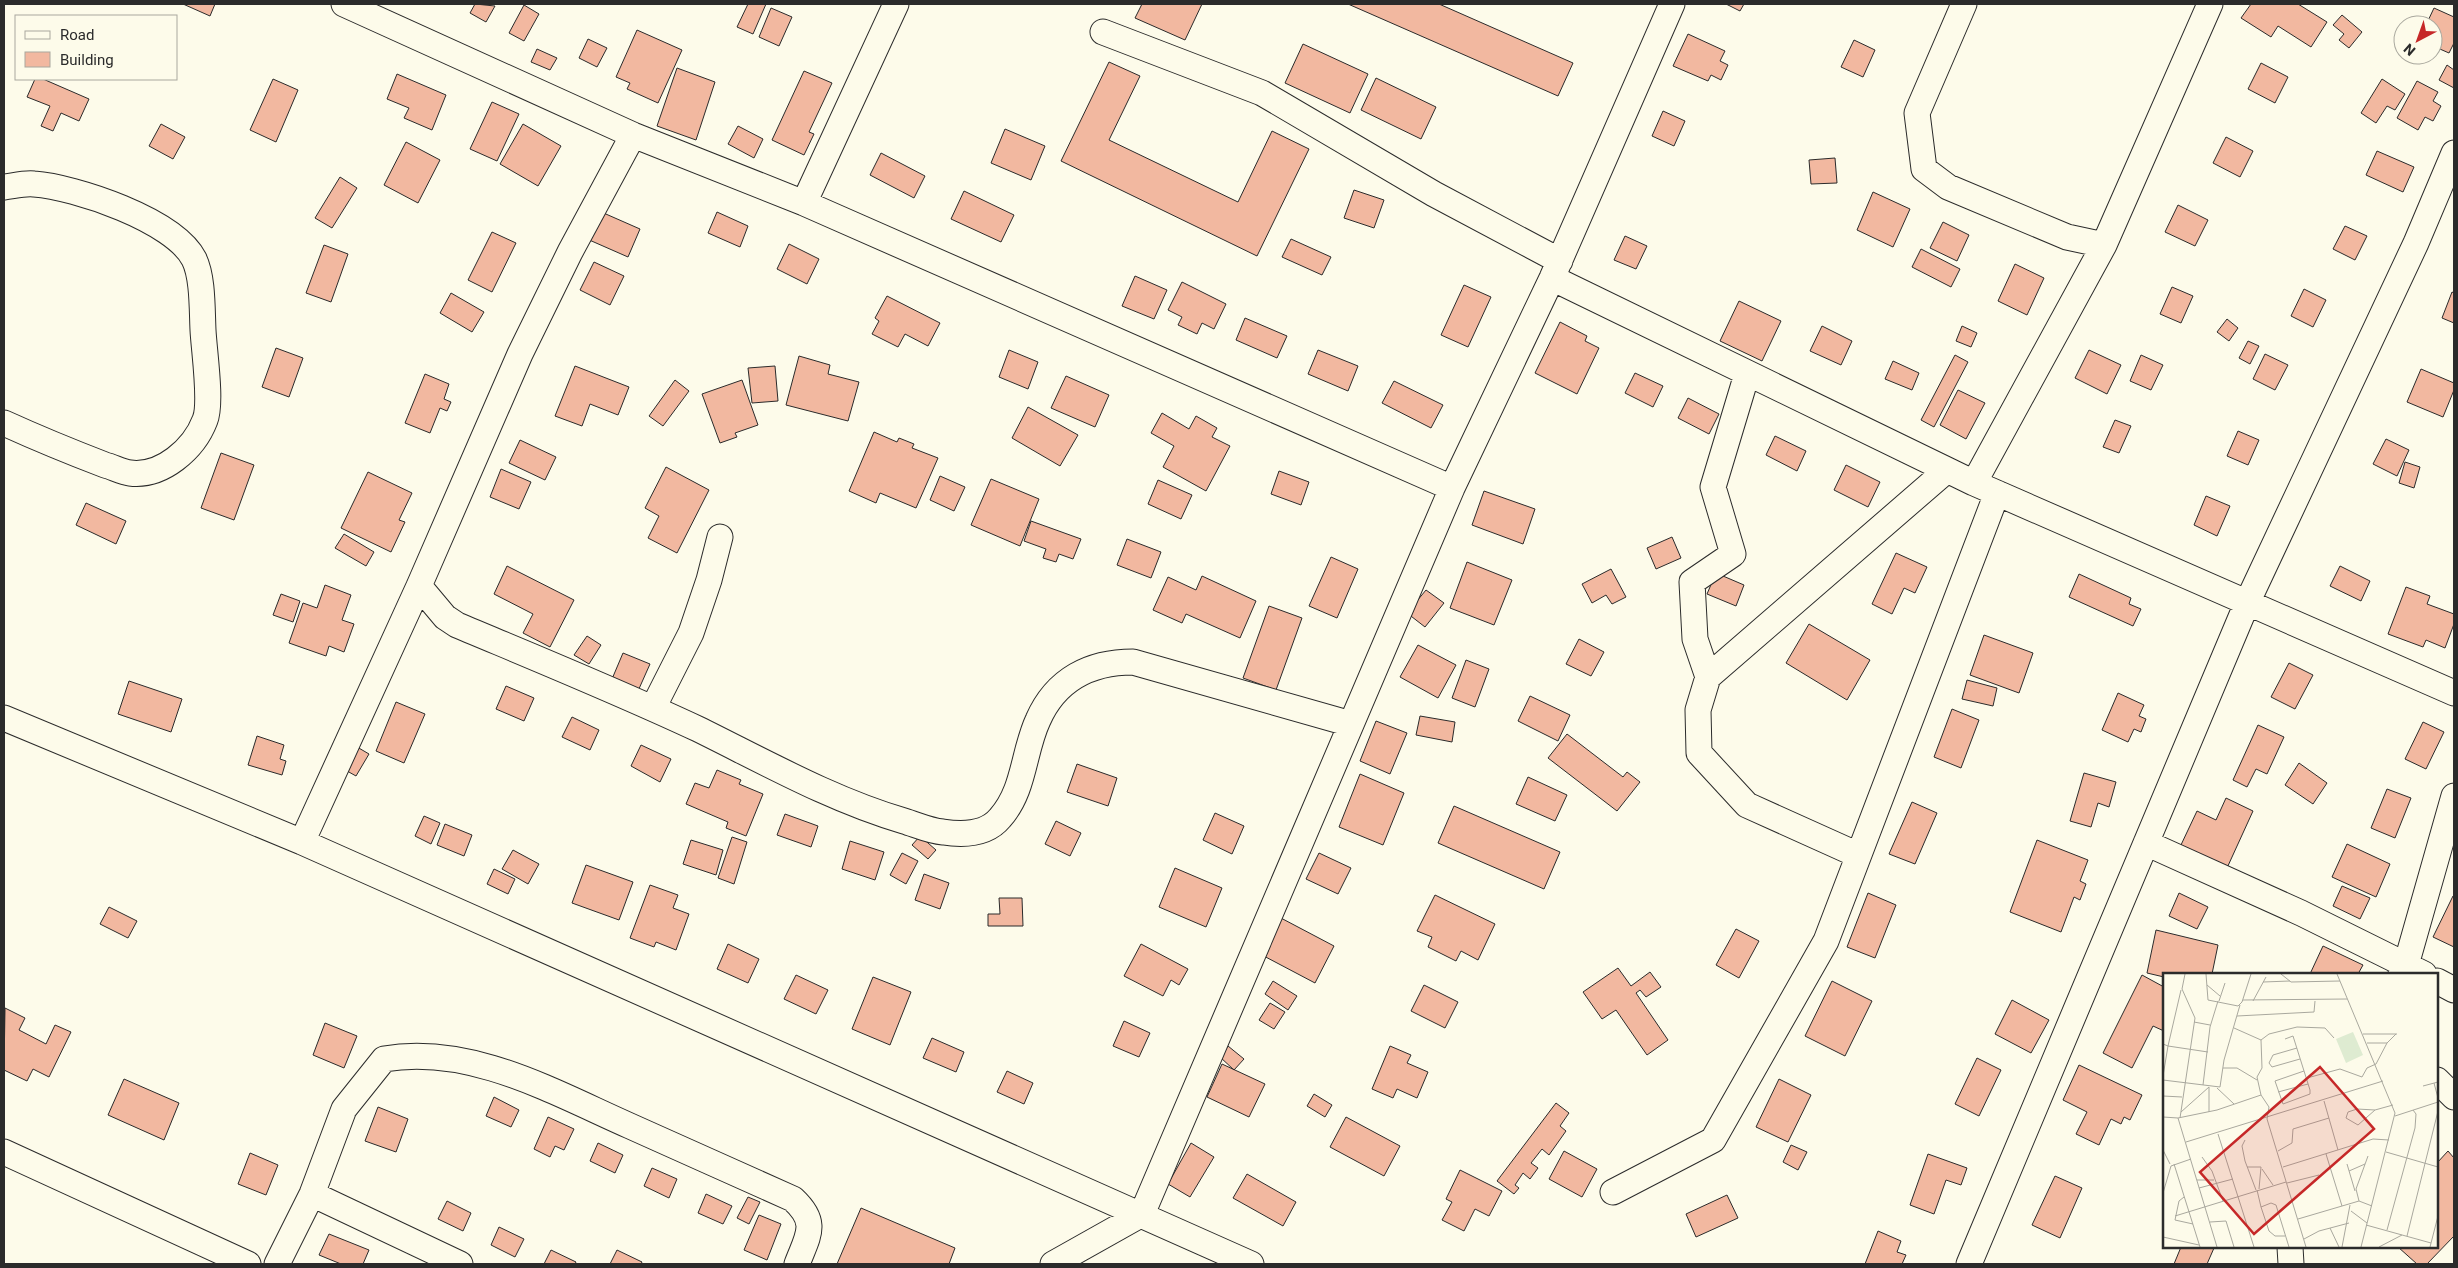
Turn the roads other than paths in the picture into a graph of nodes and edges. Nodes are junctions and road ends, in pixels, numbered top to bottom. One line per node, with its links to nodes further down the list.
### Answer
1 (344, 4): 7 (street)
2 (896, 4): 10 (street)
3 (1672, 4): 12 (street)
4 (1964, 4): 11 (street)
5 (2210, 4): 11 (street)
6 (1103, 32): 12 (street)
7 (633, 135): 10 (street); 20 (street)
8 (2454, 153): 21 (street)
9 (4, 187): 14 (street)
10 (804, 203): 17 (street)
11 (2104, 245): 16 (street)
12 (1556, 269): 13 (street); 17 (street)
13 (1747, 374): 15 (street); 22 (street)
14 (4, 423)
15 (1947, 470): 16 (street); 22 (street)
16 (1974, 482): 18 (street)
17 (1452, 488): 26 (street)
18 (1997, 493): 21 (street); 30 (street)
19 (720, 537): 24 (street)
20 (419, 586): 24 (street); 28 (street)
21 (2247, 603): 23 (street); 29 (street)
22 (1708, 677): 30 (street)
23 (2454, 693)
24 (653, 708): 26 (street)
25 (4, 718): 28 (street)
26 (1351, 724): 39 (street)
27 (2454, 796): 31 (street)
28 (302, 842): 39 (street)
29 (2146, 843): 31 (street); 47 (street)
30 (1858, 856): 37 (street)
31 (2410, 971)
32 (2438, 982): 33 (street)
33 (2454, 990)
34 (2438, 1081): 35 (street)
35 (2454, 1096)
36 (4, 1152): 41 (street)
37 (1613, 1192)
38 (312, 1194): 42 (street); 43 (street); 44 (street)
39 (1142, 1214): 45 (street); 46 (street)
40 (2290, 1248): 48 (street)
41 (248, 1264)
42 (277, 1264)
43 (460, 1264)
44 (797, 1264)
45 (1053, 1264)
46 (1251, 1264)
47 (1969, 1264)
48 (2291, 1264)

